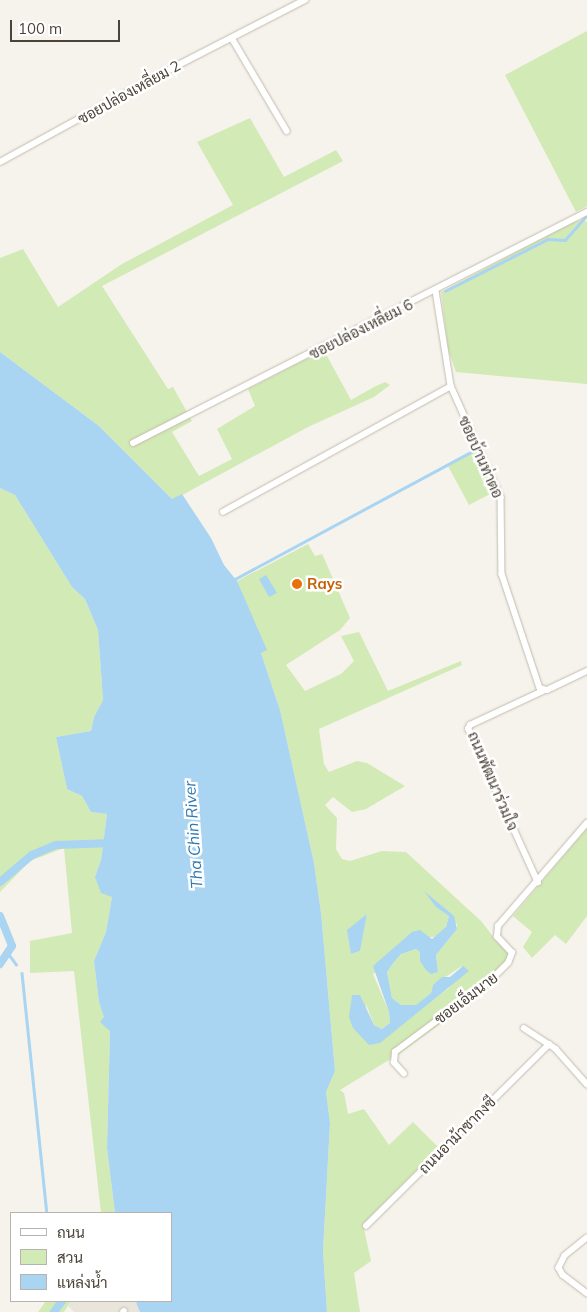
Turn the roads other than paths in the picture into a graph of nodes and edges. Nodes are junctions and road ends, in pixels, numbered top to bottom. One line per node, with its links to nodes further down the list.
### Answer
1 (305, 0): 2 (street, ซอยปล่องเหลี่ยม 2)
2 (232, 38): 3 (street); 4 (street, ซอยปล่องเหลี่ยม 2)
3 (287, 131)
4 (0, 162)
5 (587, 212): 6 (street, ซอยปล่องเหลี่ยม 6)
6 (436, 291): 7 (street, ซอยบ้านท่าตอ); 8 (street, ซอยปล่องเหลี่ยม 6)
7 (451, 386): 9 (street); 11 (street, ซอยบ้านท่าตอ)
8 (133, 443)
9 (223, 512)
10 (587, 671): 11 (street)
11 (543, 690): 13 (street, ถนนพัฒนาร่วมใจ)
12 (587, 823): 13 (street, ซอยเอ็มนาย)
13 (538, 883): 16 (street, ซอยเอ็มนาย)
14 (524, 1028): 15 (street)
15 (549, 1044): 17 (street); 18 (street, ถนนอาม้าซากงซี)
16 (404, 1074)
17 (587, 1084)
18 (366, 1226)
19 (587, 1238): 20 (street)
20 (587, 1293)

